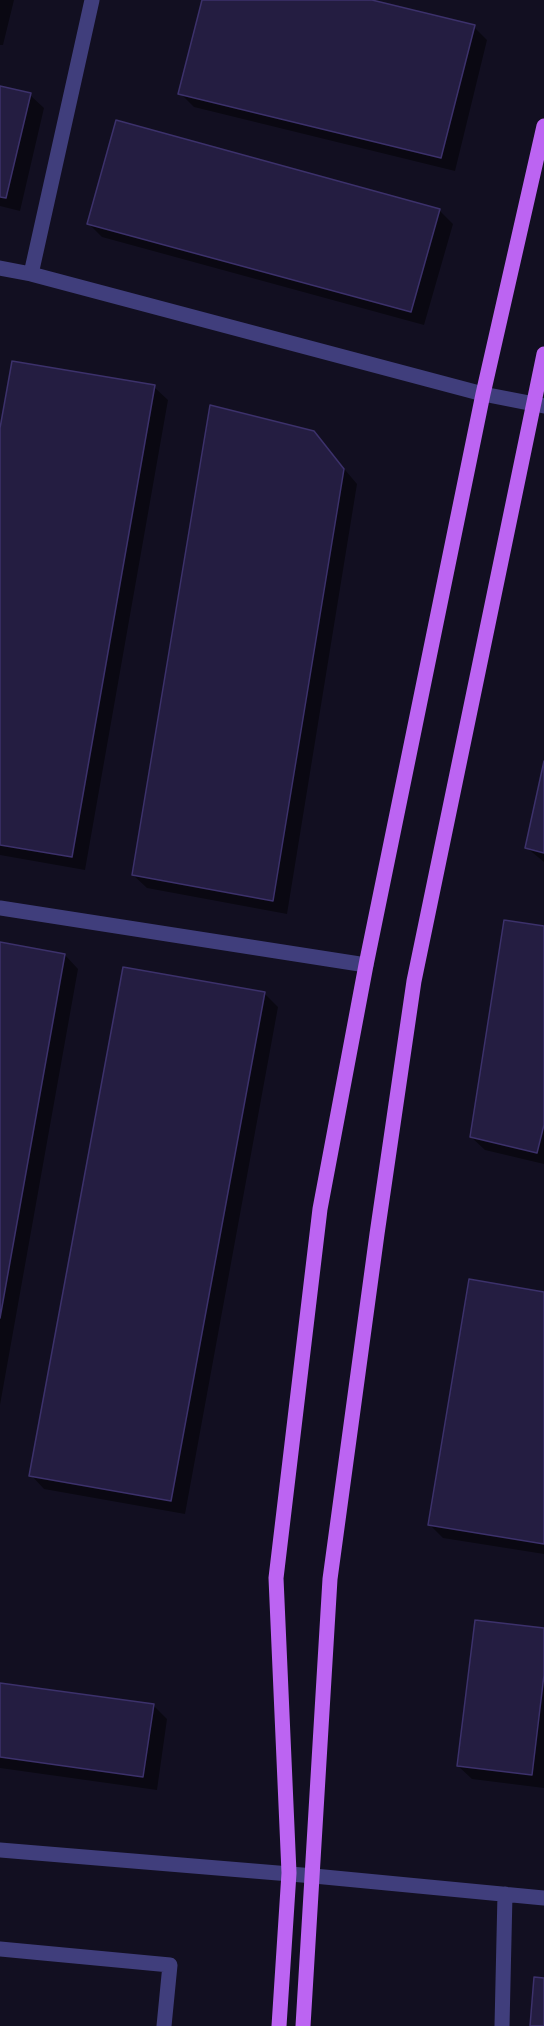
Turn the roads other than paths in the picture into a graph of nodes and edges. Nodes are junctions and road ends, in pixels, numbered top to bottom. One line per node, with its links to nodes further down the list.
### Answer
1 (92, 0): 4 (street)
2 (544, 126): 6 (main road)
3 (0, 268): 4 (street)
4 (31, 274): 6 (street)
5 (544, 354): 7 (main road)
6 (483, 394): 7 (street); 9 (main road)
7 (538, 406): 12 (main road)
8 (0, 908): 9 (street)
9 (366, 965): 11 (main road)
10 (0, 1850): 11 (street)
11 (289, 1874): 12 (street); 17 (main road)
12 (314, 1875): 13 (street); 18 (main road)
13 (505, 1894): 14 (street); 19 (street)
14 (544, 1898)
15 (0, 1949): 16 (street)
16 (164, 2026)
17 (279, 2026)
18 (303, 2026)
19 (502, 2026)

